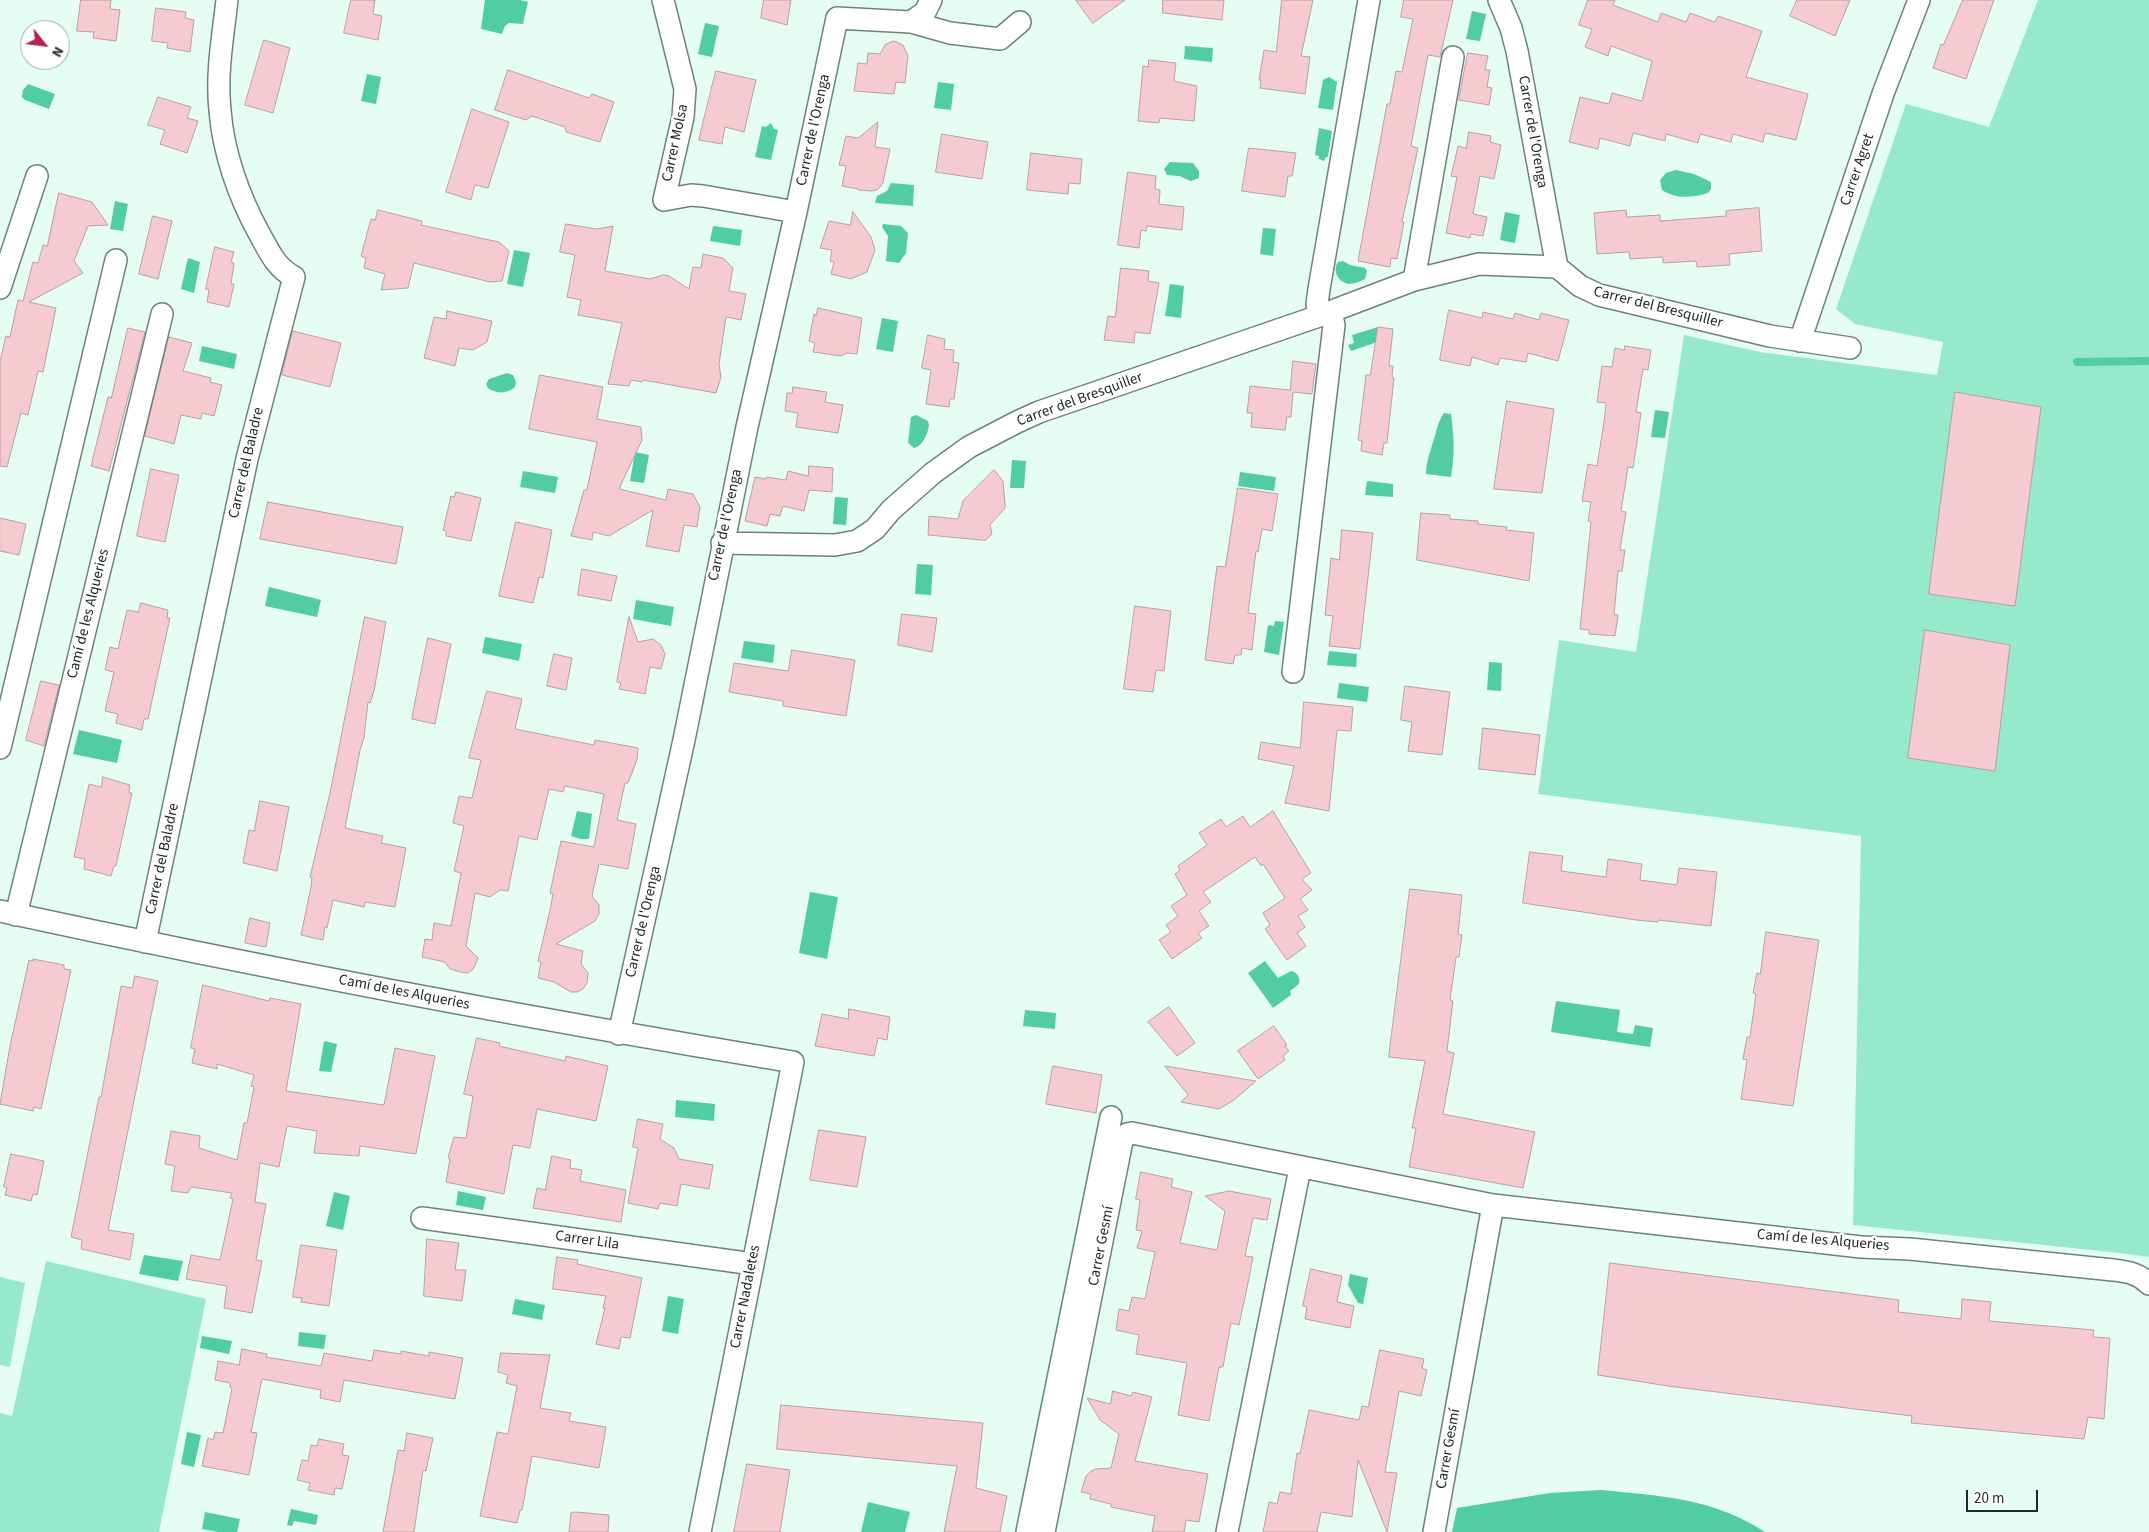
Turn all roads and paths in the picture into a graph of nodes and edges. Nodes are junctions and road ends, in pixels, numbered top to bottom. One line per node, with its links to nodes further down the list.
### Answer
1 (227, 0): 25 (street, Carrer del Baladre)
2 (663, 0): 12 (street, Carrer Molsa)
3 (931, 0): 8 (street)
4 (1369, 0): 18 (street)
5 (1499, 0): 14 (street, Carrer de l'Orenga)
6 (1918, 0): 19 (street, Carrer Agret)
7 (839, 9): 8 (street, Carrer de l'Orenga); 12 (street, Carrer de l'Orenga)
8 (911, 22): 9 (street, Carrer de l'Orenga)
9 (1020, 22)
10 (1453, 56): 15 (street)
11 (37, 176): 16 (street)
12 (796, 212): 21 (street, Carrer de l'Orenga)
13 (116, 260): 23 (street)
14 (1557, 267): 15 (street, Carrer del Bresquiller); 19 (street, Carrer del Bresquiller)
15 (1414, 280): 18 (street, Carrer del Bresquiller)
16 (0, 288)
17 (162, 314): 24 (street, Camí de les Alqueries)
18 (1325, 314): 21 (street, Carrer del Bresquiller); 22 (street)
19 (1800, 341): 20 (street, Carrer del Bresquiller)
20 (1850, 348)
21 (722, 543): 26 (street, Carrer de l'Orenga)
22 (1293, 672)
23 (0, 748)
24 (8, 913): 25 (street, Camí de les Alqueries)
25 (145, 942): 26 (street, Camí de les Alqueries)
26 (619, 1034): 27 (street, Camí de les Alqueries)
27 (793, 1062): 32 (street, Carrer Nadaletes)
28 (1111, 1117): 35 (street, Carrer Gesmí)
29 (1300, 1168): 30 (street, Carrer Gesmí); 36 (street, Carrer Gesmí); 37 (street)
30 (1493, 1205): 33 (street, Camí de les Alqueries); 38 (street, Carrer Gesmí)
31 (422, 1218): 32 (street, Carrer Lila)
32 (753, 1264): 34 (street, Carrer Nadaletes)
33 (2149, 1284)
34 (700, 1532)
35 (1028, 1532)
36 (1044, 1532)
37 (1227, 1532)
38 (1434, 1532)

